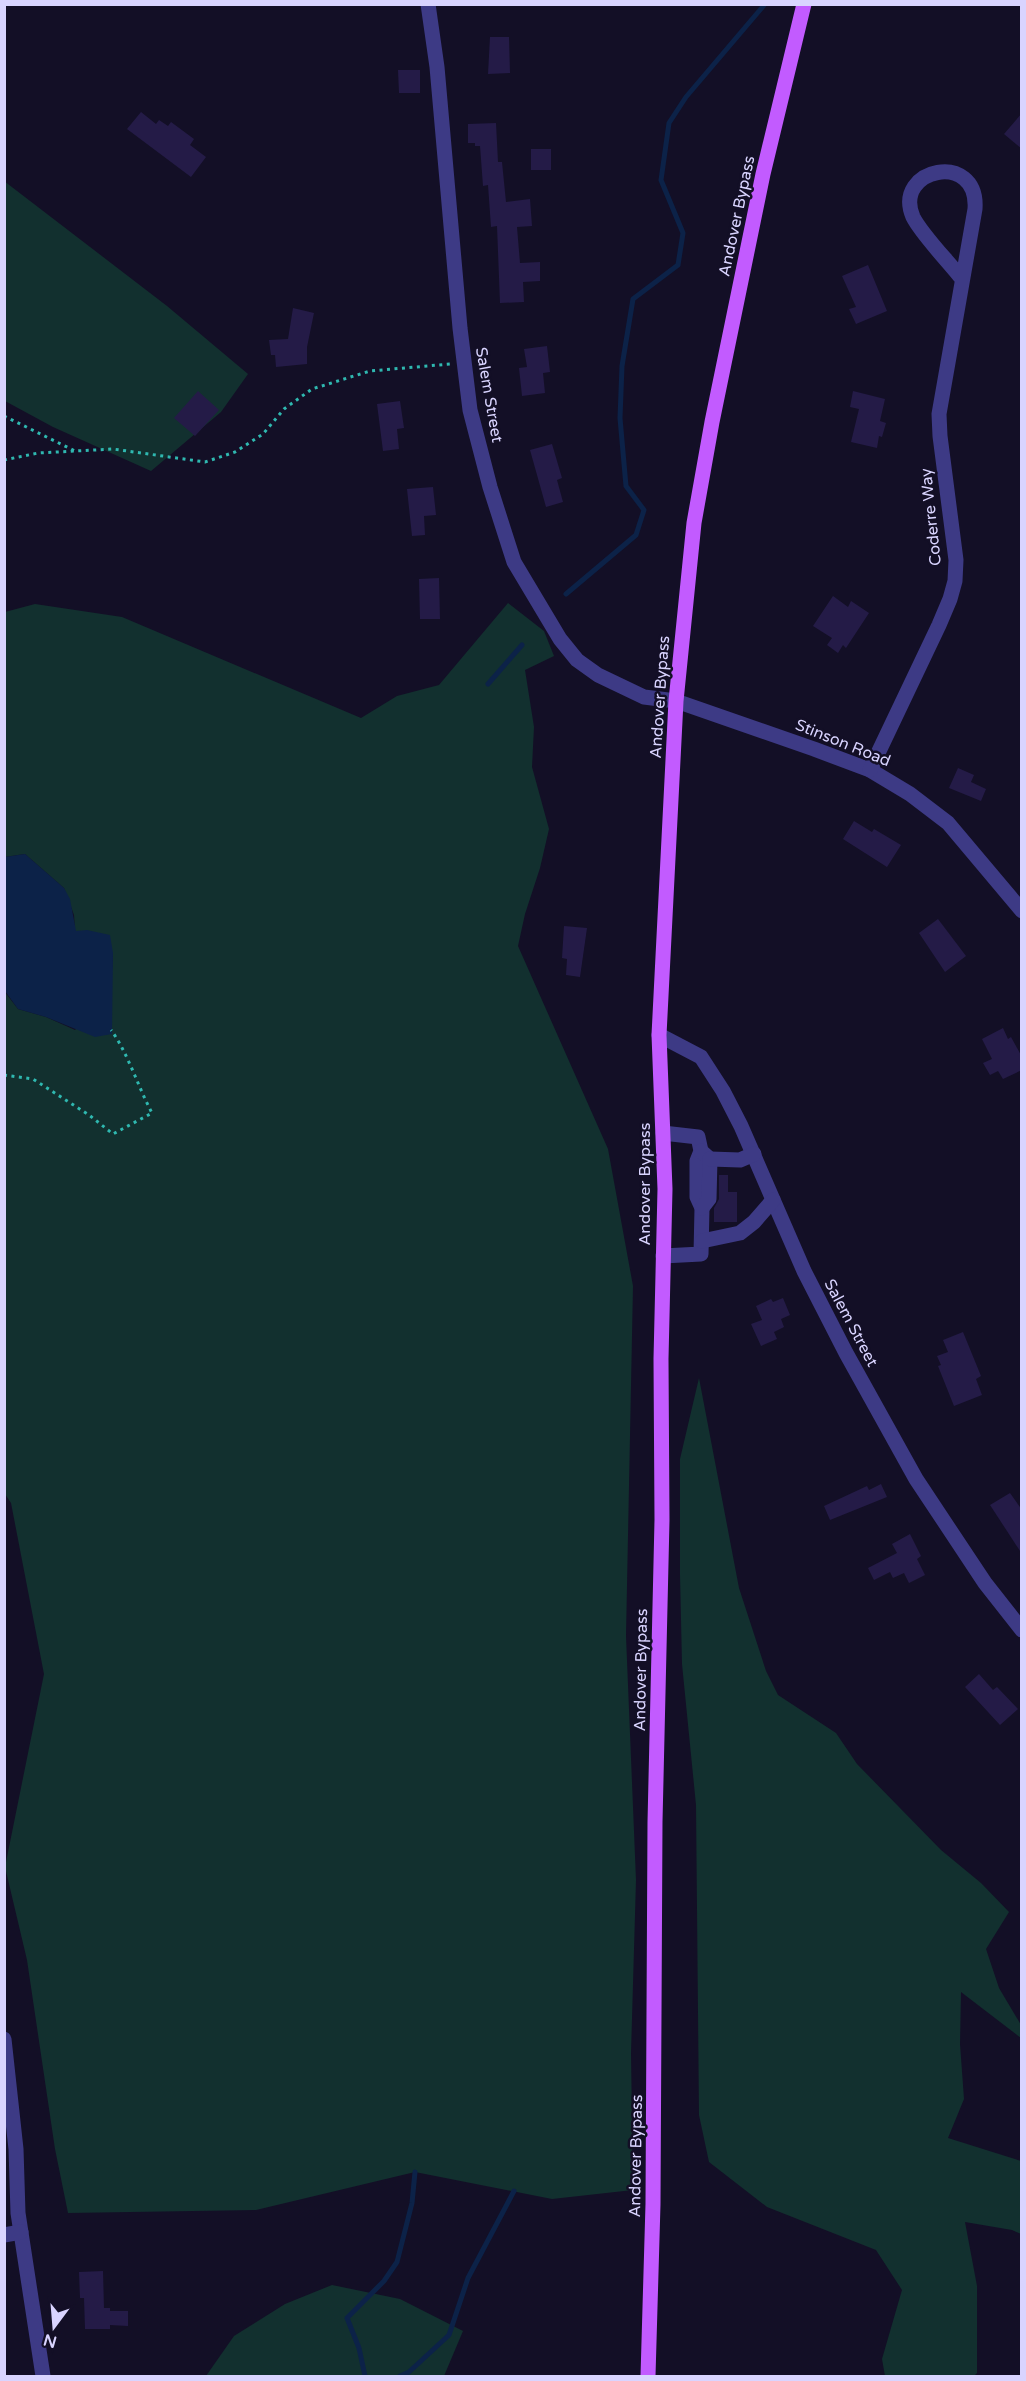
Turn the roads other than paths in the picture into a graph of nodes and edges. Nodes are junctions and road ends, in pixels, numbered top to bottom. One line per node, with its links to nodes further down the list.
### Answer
1 (428, 4): 4 (street, Salem Street)
2 (804, 4): 4 (main road, Andover Bypass)
3 (962, 279): 3 (street, Coderre Way); 5 (street, Coderre Way)
4 (676, 701): 5 (street, Stinson Road); 7 (main road, Andover Bypass)
5 (870, 770): 6 (street, Stinson Road)
6 (1022, 911)
7 (659, 1035): 8 (main road, Andover Bypass); 9 (street, Salem Street)
8 (663, 1132): 10 (street); 13 (main road, Andover Bypass)
9 (754, 1154): 10 (street); 11 (street, Salem Street)
10 (705, 1155): 12 (street)
11 (773, 1200): 12 (street); 14 (street, Salem Street)
12 (702, 1241): 13 (street)
13 (663, 1256): 19 (main road, Andover Bypass)
14 (1022, 1630)
15 (4, 2039): 16 (street)
16 (21, 2232): 17 (street); 18 (street)
17 (4, 2235)
18 (43, 2376)
19 (648, 2376)

